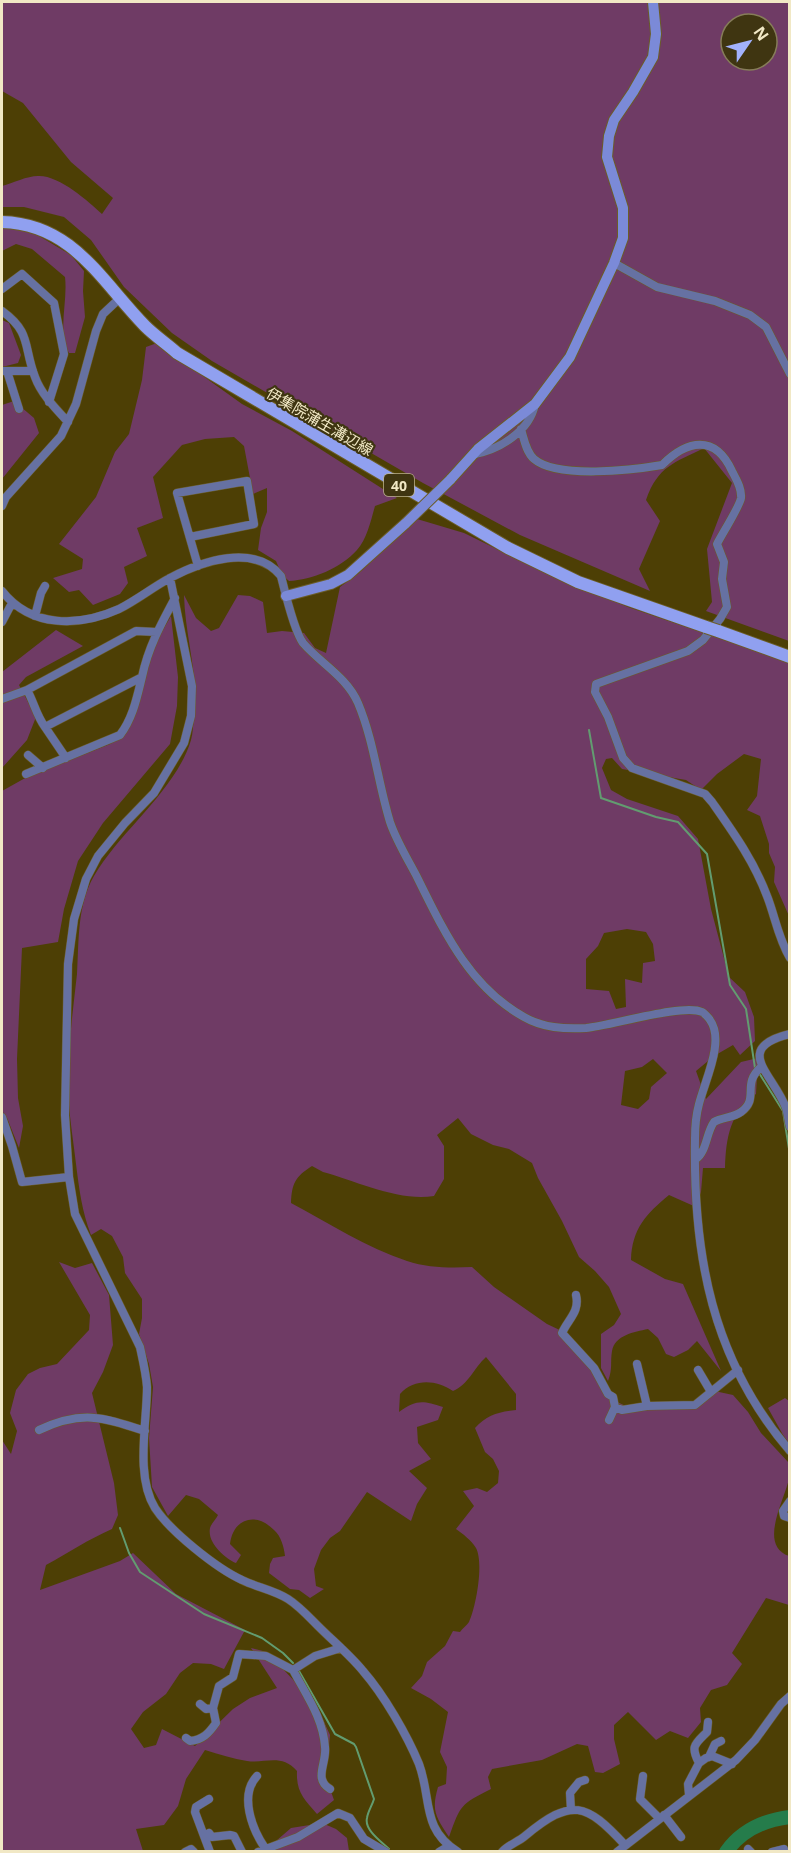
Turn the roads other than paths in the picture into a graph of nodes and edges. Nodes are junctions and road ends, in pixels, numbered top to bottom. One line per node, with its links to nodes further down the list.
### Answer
1 (653, 2): 3 (street)
2 (2, 222): 5 (main road, 伊集院蒲生溝辺線 / 40)
3 (614, 263): 9 (street); 11 (street)
4 (2, 289): 10 (street)
5 (120, 298): 13 (street); 28 (main road, 伊集院蒲生溝辺線 / 40)
6 (2, 312): 7 (street)
7 (33, 370): 8 (street); 10 (street)
8 (4, 371): 12 (street)
9 (789, 374)
10 (49, 402): 13 (street)
11 (535, 404): 14 (street); 15 (street)
12 (19, 409)
13 (68, 422): 16 (street)
14 (521, 429): 15 (street); 37 (street)
15 (474, 454): 22 (street, bridge)
16 (2, 506)
17 (190, 537): 17 (street); 18 (street)
18 (198, 566): 19 (street); 22 (street)
19 (170, 578): 23 (street); 25 (street)
20 (45, 586): 25 (street)
21 (2, 591): 24 (street)
22 (286, 596): 42 (street)
23 (175, 598): 27 (street); 43 (street)
24 (12, 603): 25 (street); 26 (street)
25 (35, 616)
26 (2, 622)
27 (156, 632): 29 (street); 30 (street)
28 (789, 657)
29 (142, 676): 32 (street); 34 (street)
30 (27, 690): 31 (street); 32 (street)
31 (2, 699)
32 (45, 727): 34 (street)
33 (28, 755): 35 (street)
34 (66, 758): 35 (street)
35 (43, 768): 36 (street)
36 (26, 774)
37 (789, 958)
38 (789, 1034): 39 (street)
39 (761, 1067): 41 (street); 42 (street)
40 (2, 1117): 43 (street)
41 (789, 1127)
42 (696, 1159): 47 (street)
43 (69, 1177): 53 (street)
44 (576, 1295): 50 (street)
45 (637, 1364): 49 (street)
46 (698, 1370): 48 (street)
47 (738, 1370): 48 (street); 54 (street)
48 (711, 1392): 49 (street)
49 (647, 1406): 50 (street)
50 (615, 1407): 51 (street)
51 (609, 1420)
52 (39, 1430): 53 (street)
53 (145, 1431): 57 (street)
54 (789, 1451)
55 (789, 1500): 56 (street)
56 (789, 1518)
57 (341, 1648): 58 (street); 78 (street)
58 (293, 1670): 61 (street); 71 (street)
59 (789, 1696): 67 (street)
60 (200, 1704): 61 (street)
61 (213, 1708): 63 (street)
62 (708, 1722): 66 (street)
63 (186, 1738)
64 (721, 1741): 65 (street)
65 (709, 1757): 66 (street); 67 (street)
66 (699, 1763): 72 (street)
67 (732, 1764): 72 (street)
68 (257, 1776): 80 (street)
69 (643, 1776): 75 (street)
70 (585, 1780): 74 (street)
71 (330, 1790)
72 (689, 1795): 75 (street)
73 (209, 1799): 84 (street)
74 (571, 1810): 81 (street); 89 (street)
75 (662, 1816): 77 (street); 81 (street)
76 (208, 1833): 85 (street)
77 (681, 1837)
78 (449, 1846): 87 (street); 88 (street)
79 (784, 1849): 90 (street)
80 (262, 1850): 86 (street)
81 (620, 1850)
82 (185, 1851): 83 (street)
83 (194, 1851)
84 (210, 1851)
85 (242, 1851)
86 (386, 1851)
87 (438, 1851)
88 (458, 1851)
89 (502, 1851)
90 (772, 1851)

